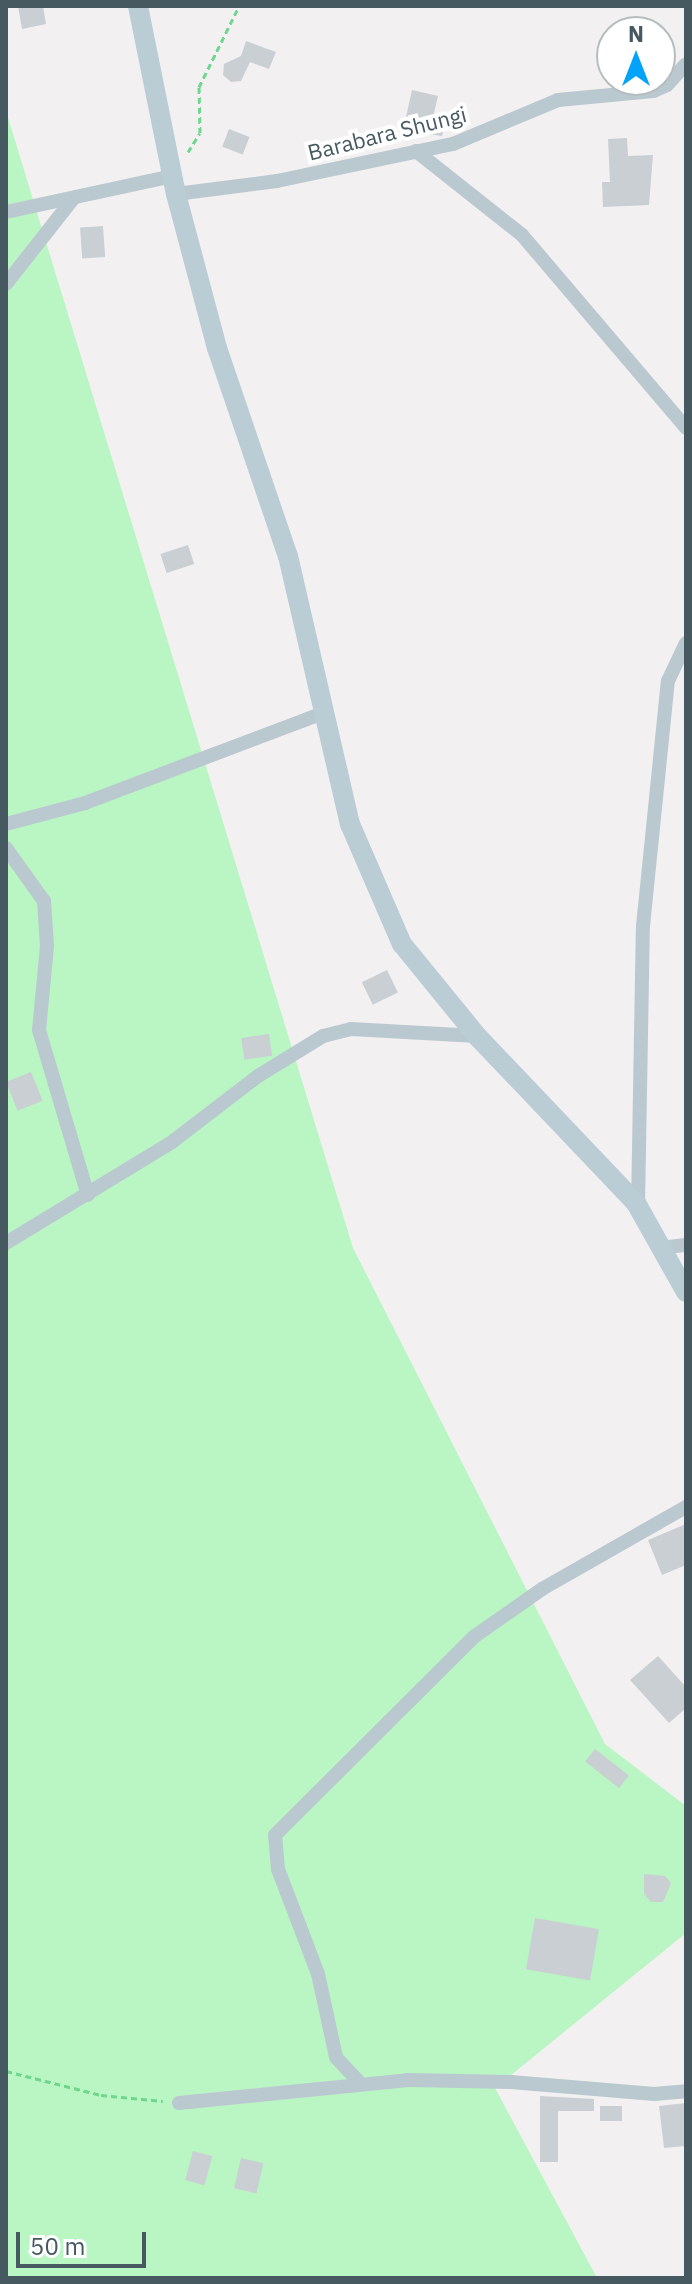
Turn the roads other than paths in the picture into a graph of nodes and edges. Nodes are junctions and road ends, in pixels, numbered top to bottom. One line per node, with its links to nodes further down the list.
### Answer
1 (138, 6): 4 (street)
2 (686, 64): 3 (street, Barabara Shungi)
3 (416, 151): 4 (street, Barabara Shungi); 8 (street)
4 (173, 178): 5 (street, Barabara Shungi); 10 (street)
5 (73, 199): 6 (street, Barabara Shungi); 7 (street)
6 (6, 212)
7 (6, 284)
8 (686, 428)
9 (686, 643): 15 (street)
10 (323, 713): 11 (street); 13 (street)
11 (6, 824)
12 (6, 848): 14 (street)
13 (477, 1036): 14 (street); 15 (street)
14 (88, 1195): 16 (street)
15 (638, 1206): 18 (street)
16 (6, 1243)
17 (686, 1245): 18 (street)
18 (660, 1248): 19 (street)
19 (686, 1292)
20 (686, 1507): 21 (street)
21 (360, 2083): 22 (street); 23 (street)
22 (686, 2091)
23 (179, 2103)

